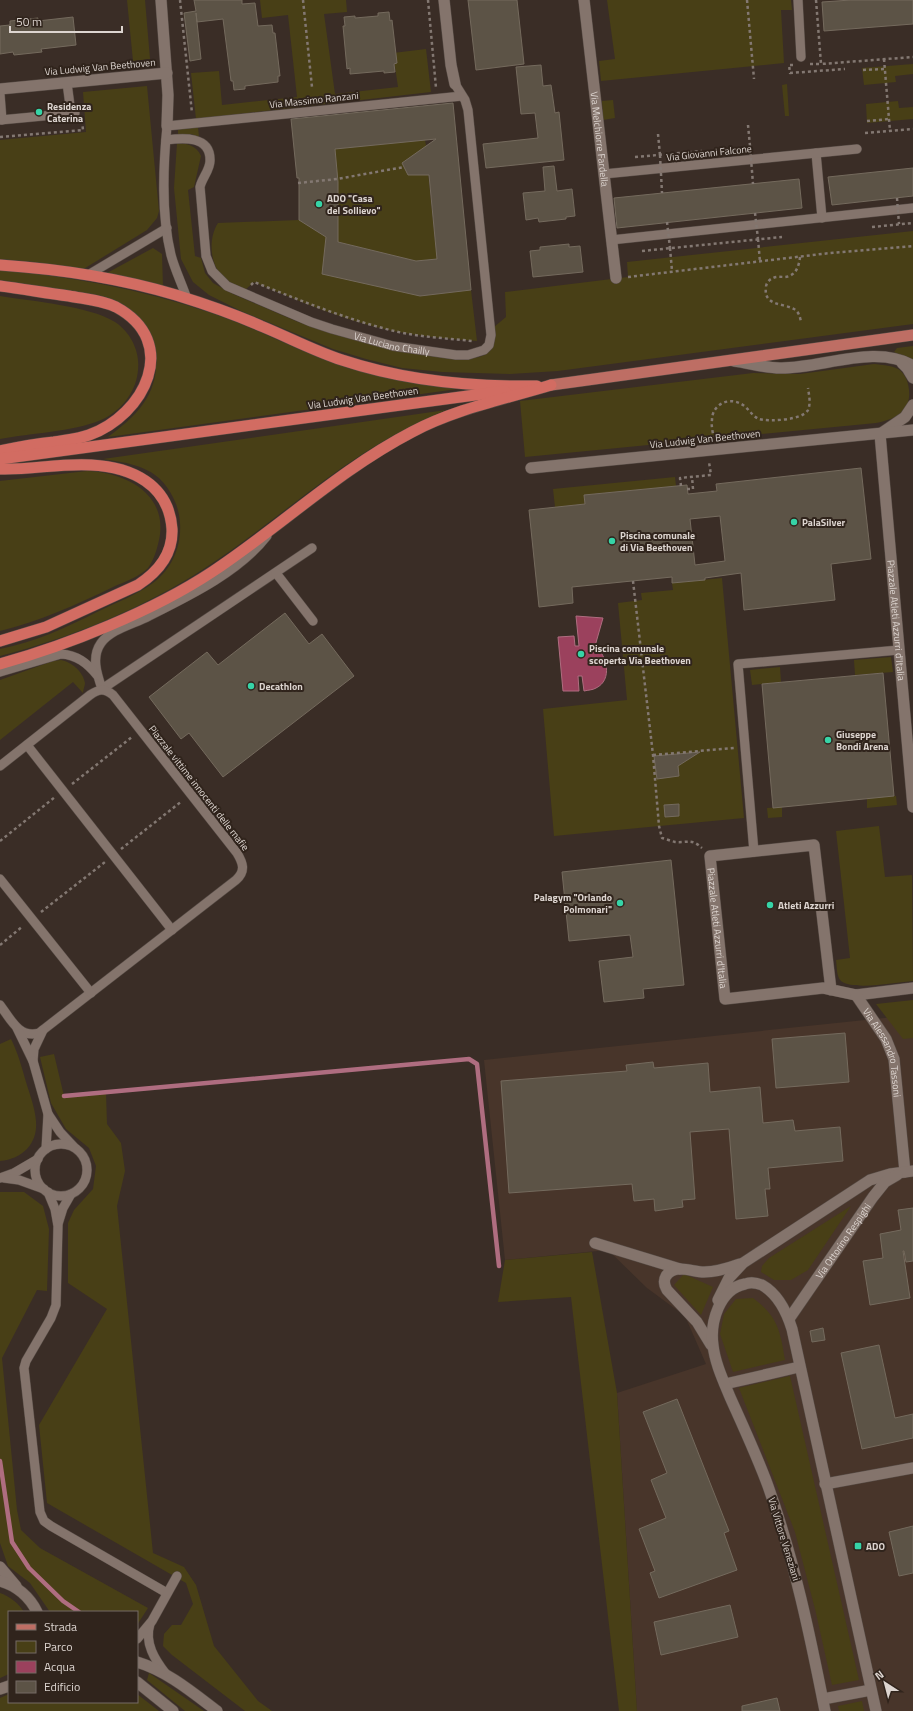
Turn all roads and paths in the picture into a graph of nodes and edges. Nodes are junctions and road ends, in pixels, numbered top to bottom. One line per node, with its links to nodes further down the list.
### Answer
1 (161, 0): 19 (street)
2 (180, 0): 28 (path)
3 (303, 0): 23 (path)
4 (428, 0): 25 (path)
5 (444, 0): 22 (street)
6 (584, 0): 42 (street, Via Melchiorre Fardella)
7 (747, 0): 20 (path)
8 (798, 0): 10 (lane)
9 (816, 0): 14 (path)
10 (802, 57)
11 (913, 57): 12 (path)
12 (884, 59): 14 (path); 17 (path)
13 (809, 64): 14 (path)
14 (821, 64)
15 (796, 65): 16 (path)
16 (846, 69)
17 (885, 69): 18 (path); 29 (path)
18 (863, 70)
19 (166, 73): 21 (street, Via Ludwig Van Beethoven); 33 (street, Via Ludwig Van Beethoven)
20 (754, 79)
21 (68, 83): 24 (street, Via Ludwig Van Beethoven); 30 (lane)
22 (455, 84): 27 (lane, Via Luciano Chailly)
23 (312, 87)
24 (0, 89)
25 (436, 89)
26 (0, 94): 30 (lane)
27 (462, 96): 33 (lane, Via Massimo Ranzani); 38 (lane, Via Luciano Chailly)
28 (192, 114)
29 (889, 119): 31 (path); 35 (path)
30 (1, 120)
31 (867, 121)
32 (748, 125): 44 (path, bridge)
33 (167, 126): 38 (lane, Via Ludwig Van Beethoven)
34 (913, 129): 35 (path)
35 (890, 131): 36 (path)
36 (865, 133)
37 (658, 134): 45 (path, bridge)
38 (166, 140): 54 (lane, Via Ludwig Van Beethoven)
39 (857, 149): 40 (lane, Via Giovanni Falcone)
40 (816, 153): 42 (lane, Via Giovanni Falcone); 49 (lane)
41 (404, 167): 43 (path)
42 (604, 174): 57 (street, Via Melchiorre Fardella)
43 (298, 183)
44 (753, 184)
45 (662, 193)
46 (896, 198): 52 (path, bridge)
47 (913, 208): 49 (lane)
48 (756, 213): 56 (path, bridge)
49 (822, 218): 57 (lane)
50 (667, 222): 59 (path, bridge)
51 (913, 223): 52 (path)
52 (899, 224): 53 (path)
53 (872, 227)
54 (167, 228): 65 (lane); 69 (lane, Via Ludwig Van Beethoven)
55 (782, 237): 56 (path)
56 (758, 239): 59 (path); 62 (path)
57 (611, 240): 66 (street, Via Melchiorre Fardella)
58 (913, 246): 61 (path)
59 (670, 248): 60 (path); 64 (path)
60 (642, 251)
61 (800, 257): 62 (path); 70 (path)
62 (760, 262): 64 (path)
63 (0, 265): 65 (highway)
64 (672, 271): 66 (path)
65 (88, 275): 69 (highway)
66 (616, 278)
67 (0, 286): 83 (highway)
68 (250, 286): 72 (path)
69 (187, 299): 77 (highway)
70 (801, 322)
71 (913, 335): 74 (main road, Via Ludwig Van Beethoven)
72 (477, 341)
73 (897, 358): 74 (street, Via Ludwig Van Beethoven); 75 (street, Via Ludwig Van Beethoven); 76 (street)
74 (730, 360): 77 (main road, Via Ludwig Van Beethoven)
75 (913, 366)
76 (913, 378)
77 (551, 385): 84 (highway, Via Ludwig Van Beethoven); 90 (highway)
78 (808, 388): 82 (path)
79 (913, 405): 81 (street, Via Ludwig Van Beethoven)
80 (913, 430): 81 (street, Via Ludwig Van Beethoven)
81 (880, 434): 82 (street, Via Ludwig Van Beethoven); 96 (street, Piazzale Atleti Azzurri d'Italia)
82 (712, 450): 85 (street, Via Ludwig Van Beethoven); 87 (path)
83 (0, 451)
84 (0, 459)
85 (531, 468)
86 (0, 469): 95 (highway)
87 (692, 477): 88 (path); 89 (path)
88 (681, 486)
89 (687, 489)
90 (272, 529): 97 (highway); 99 (lane)
91 (312, 548): 92 (lane)
92 (276, 572): 94 (lane); 100 (lane)
93 (633, 581): 103 (path)
94 (314, 621)
95 (0, 641)
96 (899, 650): 106 (street, Piazzale Atleti Azzurri d'Italia); 107 (lane)
97 (0, 664)
98 (0, 672): 99 (lane)
99 (97, 675): 100 (lane)
100 (102, 689): 101 (lane); 105 (lane, Piazzale vittime innocenti delle mafie)
101 (27, 745): 104 (lane); 108 (lane)
102 (738, 748): 103 (path)
103 (653, 754): 109 (path)
104 (0, 766)
105 (191, 794): 108 (path); 112 (lane, Piazzale vittime innocenti delle mafie)
106 (913, 807)
107 (754, 852): 109 (street, Piazzale Atleti Azzurri d'Italia); 115 (street, Piazzale Atleti Azzurri d'Italia)
108 (114, 855): 111 (path); 112 (lane)
109 (710, 856): 115 (street, Piazzale Atleti Azzurri d'Italia)
110 (0, 879): 111 (lane)
111 (32, 919): 113 (path); 116 (lane)
112 (172, 930): 116 (lane, Piazzale vittime innocenti delle mafie)
113 (0, 945)
114 (913, 988): 117 (street, Via Alessandro Tassoni)
115 (831, 990): 117 (street, Piazzale Atleti Azzurri d'Italia)
116 (91, 993): 120 (lane, Piazzale vittime innocenti delle mafie)
117 (856, 994): 126 (street, Via Alessandro Tassoni)
118 (0, 1005): 119 (lane)
119 (17, 1028): 120 (lane); 121 (lane)
120 (43, 1030): 121 (lane)
121 (33, 1061): 122 (lane)
122 (48, 1114): 123 (lane); 124 (lane)
123 (74, 1148): 124 (lane); 129 (lane)
124 (46, 1150): 125 (lane)
125 (38, 1159): 127 (lane); 128 (lane)
126 (909, 1171): 132 (street, Via Ottorino Respighi); 135 (street, Via Ottorino Respighi)
127 (2, 1177): 128 (lane)
128 (46, 1191): 129 (lane); 130 (lane)
129 (71, 1194): 130 (lane)
130 (58, 1226): 144 (lane)
131 (594, 1243): 133 (street, Via Ottorino Respighi)
132 (743, 1263): 133 (street, Via Ottorino Respighi); 134 (street, Via Ottorino Respighi)
133 (680, 1268): 136 (street)
134 (715, 1315): 135 (street, Via Vittore Veneziani); 136 (street, Via Vittore Veneziani)
135 (789, 1319): 137 (street, Via Vittore Veneziani)
136 (713, 1348): 138 (street, Via Vittore Veneziani)
137 (799, 1367): 138 (street); 140 (street, Via Vittore Veneziani)
138 (725, 1384): 153 (street, Via Vittore Veneziani)
139 (913, 1468): 140 (street)
140 (825, 1484): 152 (street, Via Vittore Veneziani)
141 (0, 1568): 145 (street)
142 (177, 1576): 144 (lane)
143 (0, 1581): 145 (street)
144 (167, 1593): 147 (lane)
145 (26, 1596): 146 (street)
146 (36, 1611)
147 (152, 1621): 148 (lane); 150 (lane)
148 (138, 1638)
149 (138, 1662): 150 (street)
150 (167, 1675): 155 (street)
151 (138, 1683): 154 (street)
152 (871, 1690): 153 (street); 157 (street, Via Vittore Veneziani)
153 (823, 1699): 156 (street, Via Vittore Veneziani)
154 (174, 1711)
155 (217, 1711)
156 (825, 1711)
157 (876, 1711)

